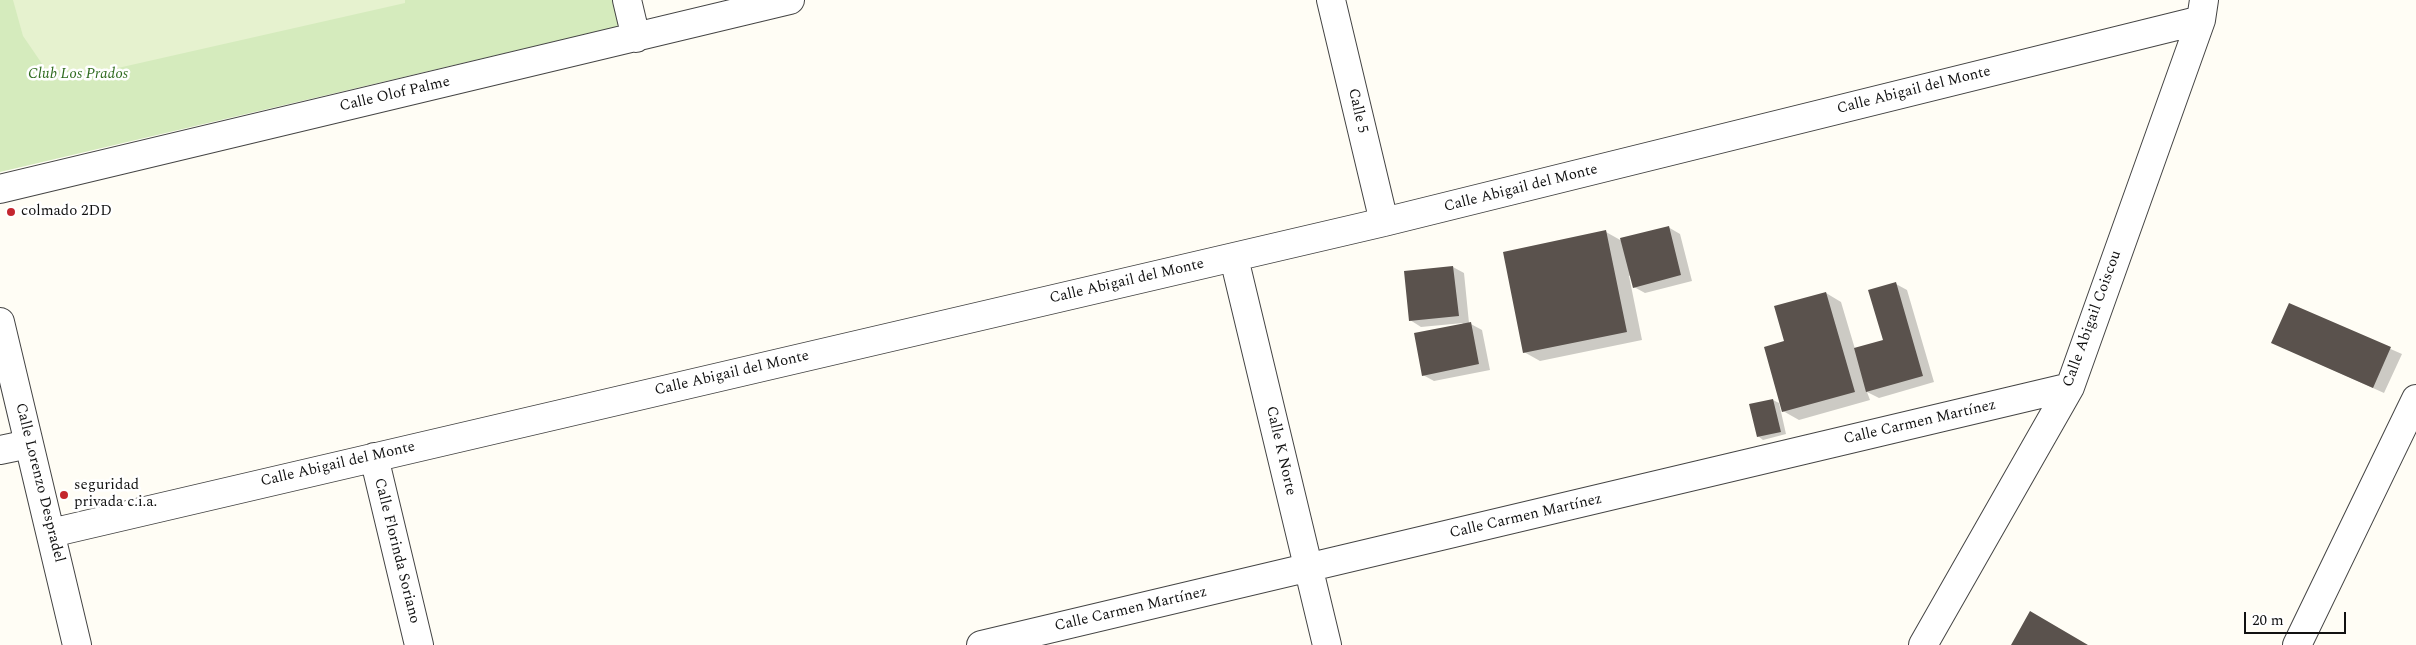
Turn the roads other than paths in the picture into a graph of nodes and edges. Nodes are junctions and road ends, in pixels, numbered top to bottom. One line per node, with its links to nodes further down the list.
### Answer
1 (627, 0): 5 (street)
2 (790, 0): 5 (street, Calle Olof Palme)
3 (1331, 0): 7 (street, Calle 5)
4 (2202, 10): 7 (street, Calle Abigail del Monte); 10 (street, Calle Abigail Coiscou)
5 (636, 38): 6 (street, Calle Olof Palme)
6 (0, 189)
7 (1384, 222): 8 (street, Calle Abigail del Monte)
8 (1234, 258): 14 (street, Calle Abigail del Monte); 16 (street, Calle K Norte)
9 (0, 322): 12 (street, Calle Lorenzo Despradel)
10 (2070, 387): 16 (street, Calle Carmen Martínez); 21 (street, Calle Abigail Coiscou)
11 (2416, 399): 22 (street)
12 (29, 444): 13 (street); 15 (street, Calle Lorenzo Despradel)
13 (0, 450)
14 (374, 457): 15 (street, Calle Abigail del Monte); 18 (street, Calle Florinda Soriano)
15 (51, 533): 17 (street, Calle Lorenzo Despradel)
16 (1308, 569): 19 (street, Calle Carmen Martínez); 20 (street, Calle K Norte)
17 (77, 645)
18 (419, 645)
19 (981, 645)
20 (1327, 645)
21 (1923, 645)
22 (2297, 645)

